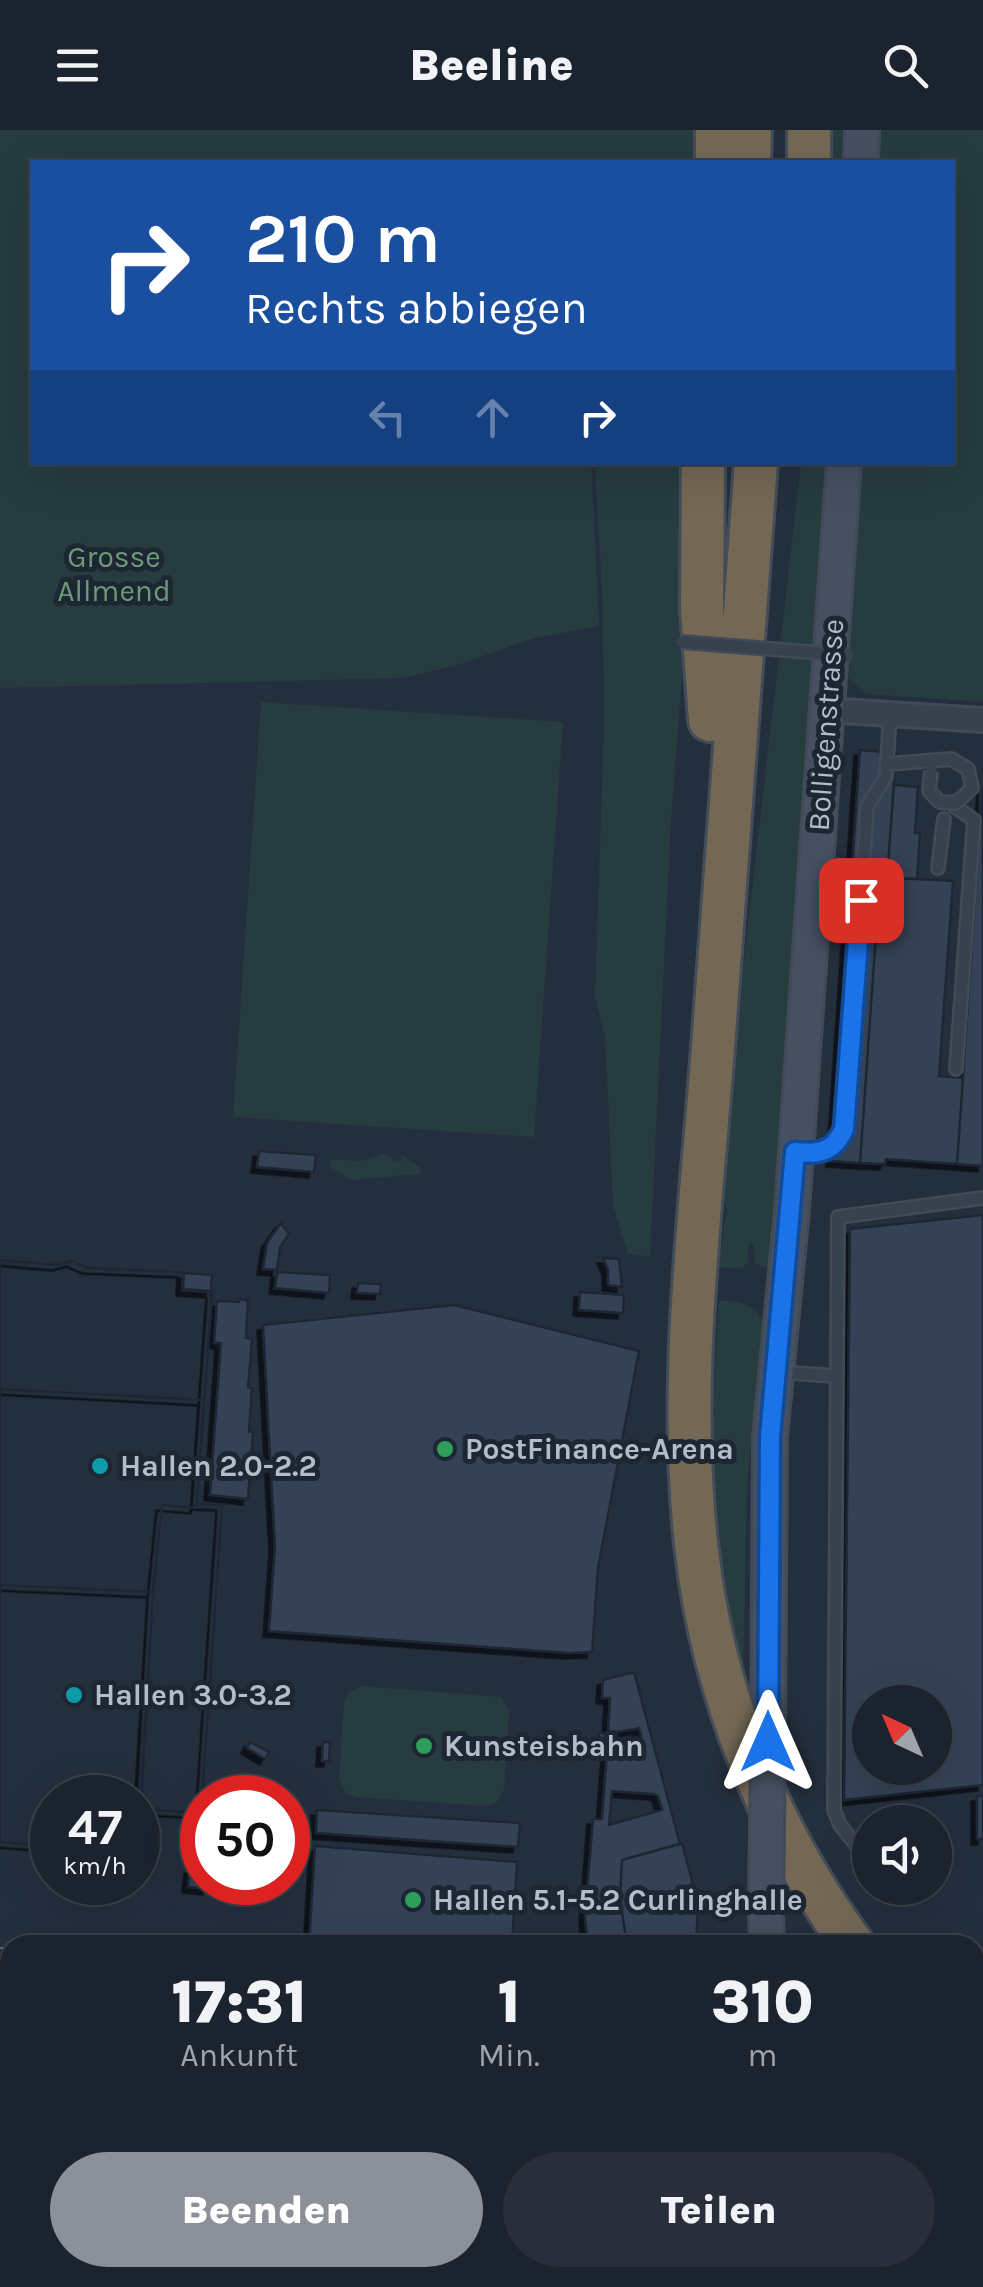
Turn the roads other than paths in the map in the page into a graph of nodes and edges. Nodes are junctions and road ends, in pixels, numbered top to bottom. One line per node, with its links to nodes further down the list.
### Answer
1 (717, 130): 6 (highway)
2 (750, 130): 7 (highway)
3 (776, 130): 8 (highway)
4 (809, 130): 9 (highway)
5 (862, 130): 10 (main road)
6 (717, 160)
7 (749, 160)
8 (776, 160)
9 (809, 160)
10 (860, 160)
11 (703, 465): 21 (highway)
12 (729, 465): 21 (highway)
13 (756, 465): 16 (highway)
14 (781, 465): 16 (highway)
15 (844, 465): 19 (main road, Bolligenstrasse)
16 (743, 640): 36 (highway)
17 (682, 642): 18 (lane, bridge)
18 (848, 655)
19 (827, 710): 20 (street); 29 (main road, Bolligenstrasse)
20 (890, 714): 22 (street); 23 (lane)
21 (710, 720): 35 (highway)
22 (983, 720)
23 (887, 770): 24 (lane, bridge); 29 (lane)
24 (931, 771)
25 (954, 806): 28 (lane)
26 (944, 820): 27 (lane)
27 (938, 868)
28 (956, 1069)
29 (795, 1152): 31 (main road, Bolligenstrasse)
30 (983, 1198): 32 (lane)
31 (776, 1372): 32 (lane); 34 (main road, Bolligenstrasse, bridge)
32 (835, 1376): 33 (lane)
33 (852, 1840)
34 (767, 1929)
35 (812, 1935)
36 (847, 1935)

